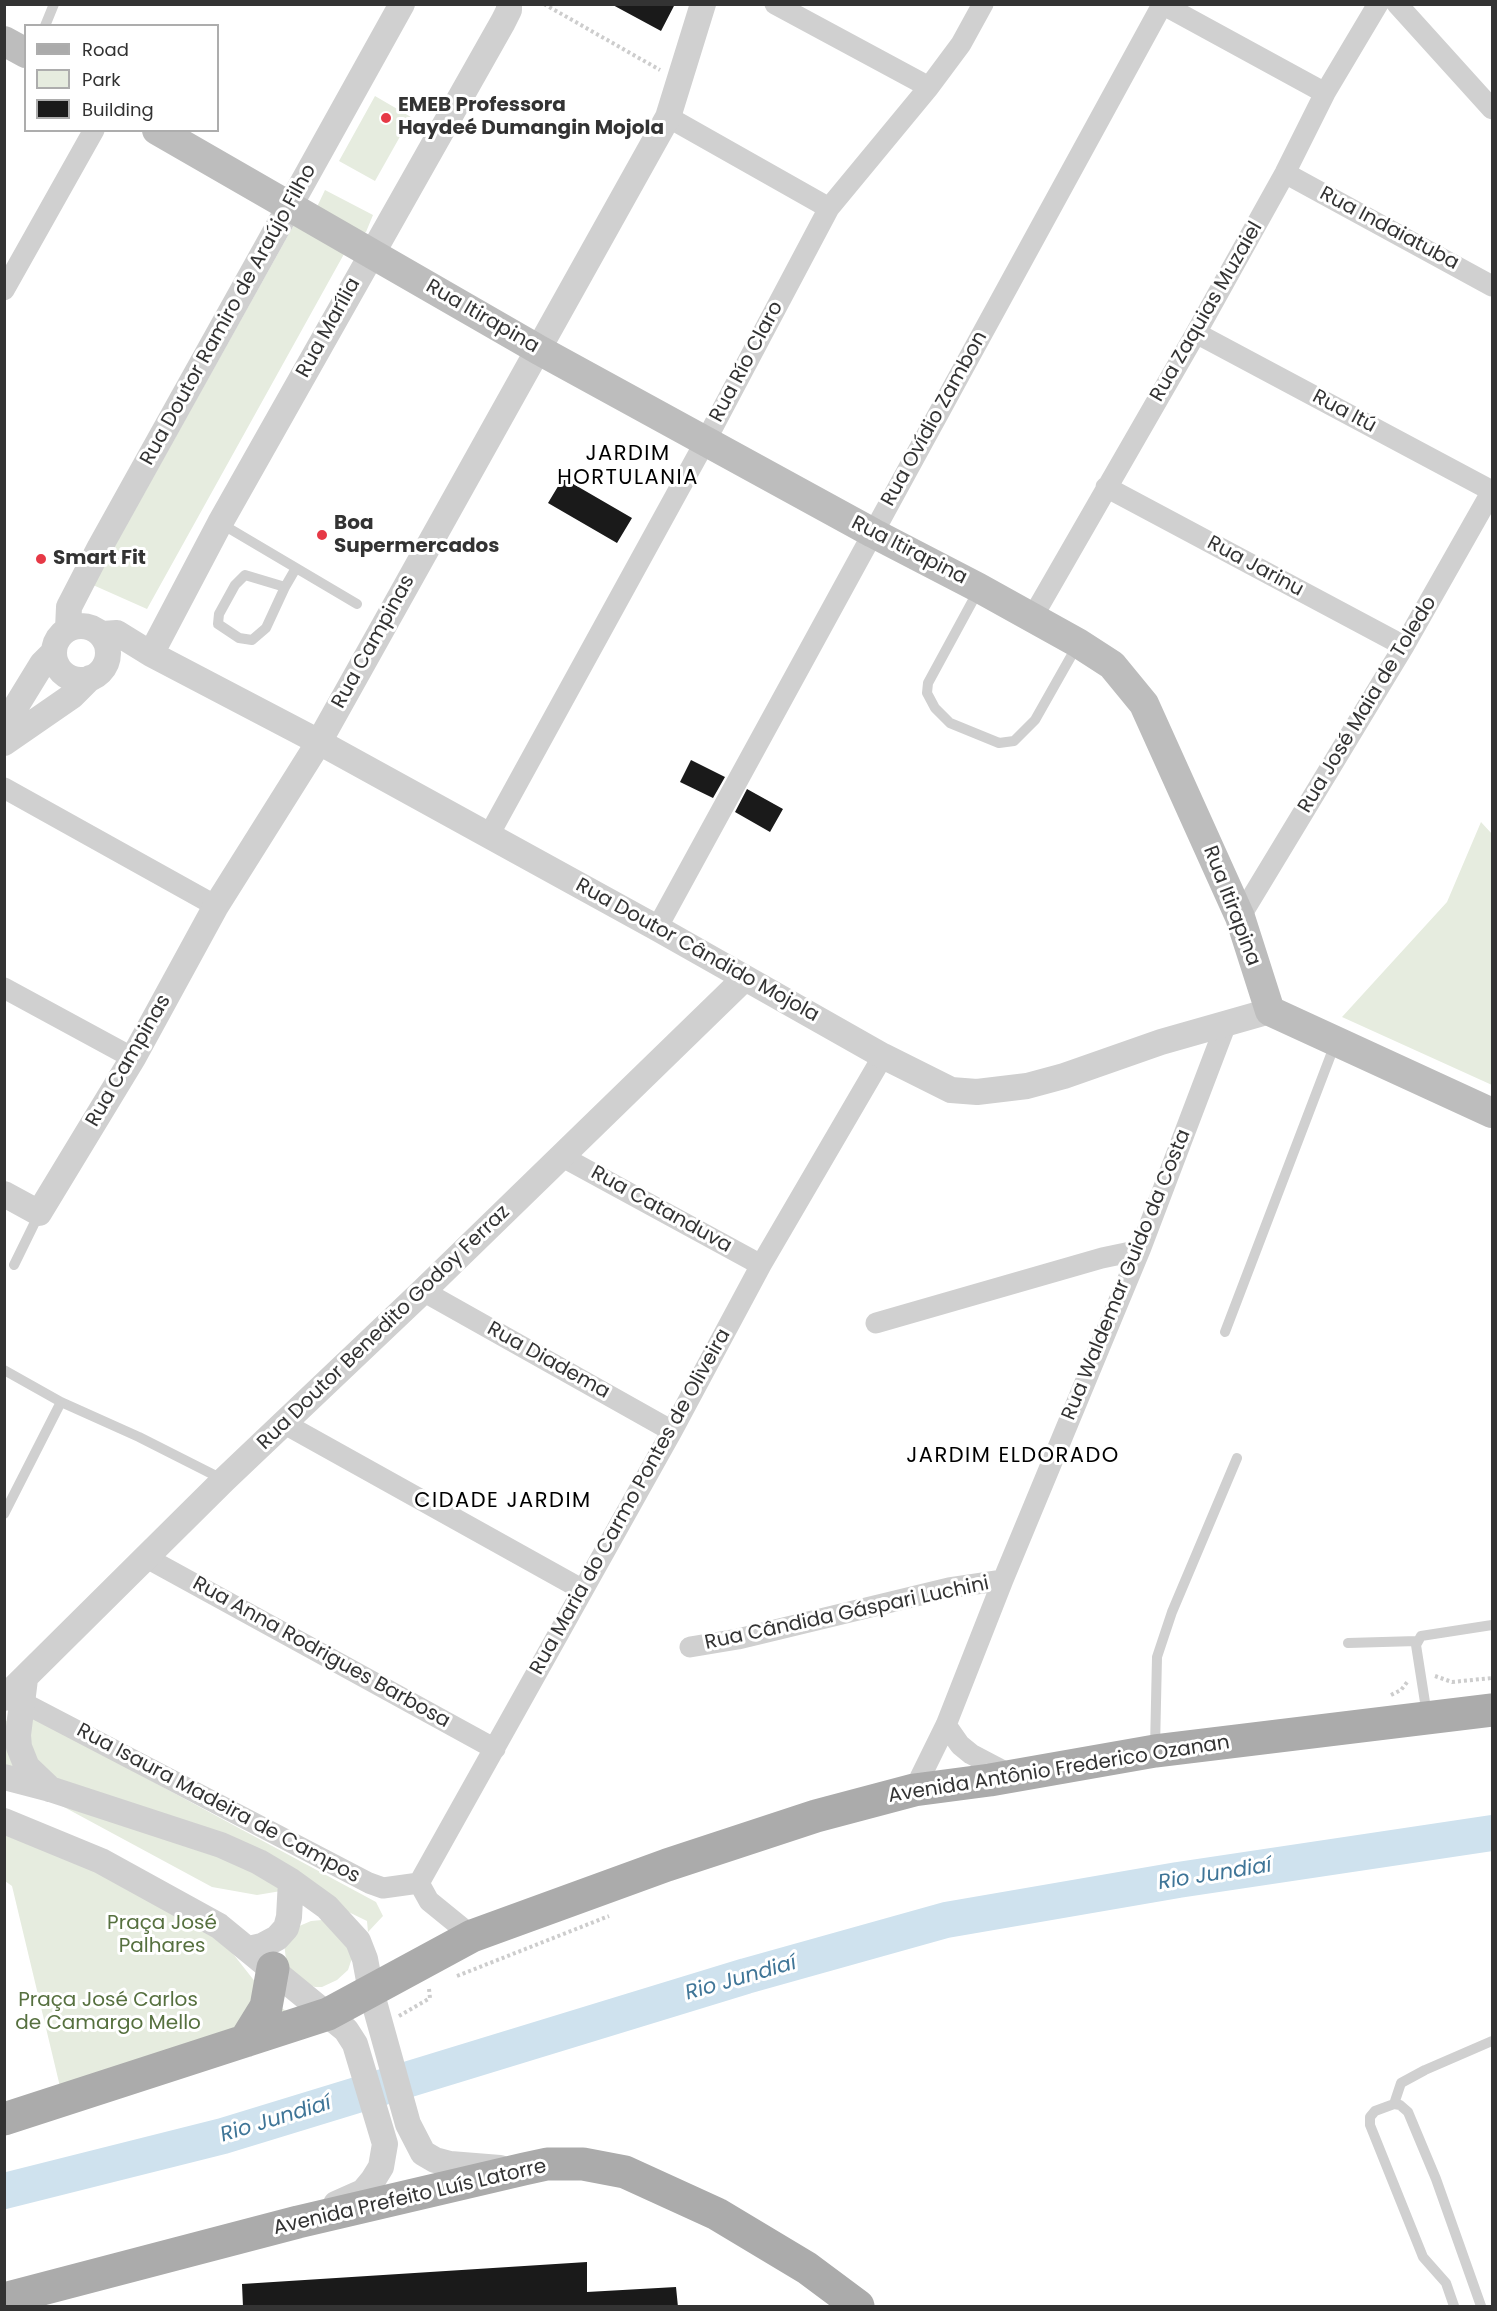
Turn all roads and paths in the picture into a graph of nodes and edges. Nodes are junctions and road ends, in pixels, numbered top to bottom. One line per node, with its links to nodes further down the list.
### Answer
1 (54, 4): 11 (lane)
2 (402, 4): 22 (street, Rua Doutor Ramiro de Araújo Filho)
3 (509, 4): 24 (street, Rua Marília)
4 (544, 4): 14 (path)
5 (703, 4): 14 (street, Rua Campinas)
6 (775, 4): 15 (street)
7 (983, 4): 15 (street, Rua Río Claro)
8 (1378, 4): 16 (street, Rua Zaquias Muzaiel)
9 (1396, 4): 17 (street)
10 (1162, 5): 16 (street); 33 (street, Rua Ovídio Zambon)
11 (46, 24)
12 (4, 41): 13 (main road)
13 (24, 52)
14 (679, 81): 18 (street, Rua Campinas)
15 (929, 87): 23 (street, Rua Río Claro)
16 (1325, 93): 21 (street, Rua Zaquias Muzaiel)
17 (1492, 109)
18 (668, 117): 23 (street); 28 (street, Rua Campinas)
19 (93, 132): 26 (street)
20 (160, 132): 22 (main road, Rua Itirapina)
21 (1285, 173): 25 (street, Rua Indaiatuba); 27 (street, Rua Zaquias Muzaiel)
22 (289, 207): 24 (main road, Rua Itirapina); 39 (street, Rua Doutor Ramiro de Araújo Filho)
23 (829, 208): 29 (street, Rua Río Claro)
24 (371, 254): 28 (main road, Rua Itirapina); 32 (street, Rua Marília)
25 (1492, 286)
26 (4, 290)
27 (1197, 333): 30 (street, Rua Zaquias Muzaiel); 31 (street, Rua Itú)
28 (539, 350): 29 (main road, Rua Itirapina); 47 (street, Rua Campinas)
29 (705, 442): 33 (main road, Rua Itirapina); 50 (street, Rua Río Claro)
30 (1106, 487): 38 (street, Rua Zaquias Muzaiel); 42 (street, Rua Jarinu)
31 (1492, 491): 42 (street, Rua José Maia de Toledo)
32 (220, 523): 34 (lane); 44 (street, Rua Marília)
33 (873, 533): 36 (main road, Rua Itirapina); 53 (street, Rua Ovídio Zambon)
34 (296, 568): 35 (lane); 37 (lane)
35 (285, 586): 35 (lane)
36 (979, 588): 38 (main road, Rua Itirapina); 41 (lane)
37 (357, 604)
38 (1032, 618): 41 (main road, Rua Itirapina)
39 (68, 629): 40 (street, Rua Doutor Cândido Mojola); 43 (street)
40 (102, 634): 44 (street, Rua Doutor Cândido Mojola); 45 (street)
41 (1078, 643): 52 (main road, Rua Itirapina)
42 (1404, 646): 52 (street, Rua José Maia de Toledo)
43 (54, 652): 45 (street); 46 (street)
44 (152, 654): 45 (street); 47 (street, Rua Doutor Cândido Mojola)
45 (96, 674): 48 (street)
46 (4, 726)
47 (319, 742): 50 (street, Rua Doutor Cândido Mojola); 51 (street, Rua Campinas)
48 (4, 743)
49 (4, 788): 51 (street)
50 (489, 835): 53 (street, Rua Doutor Cândido Mojola)
51 (216, 906): 60 (street, Rua Campinas)
52 (1240, 917): 56 (main road, Rua Itirapina)
53 (657, 928): 54 (street, Rua Doutor Cândido Mojola)
54 (745, 978): 59 (street, Rua Doutor Cândido Mojola); 62 (street, Rua Doutor Benedito Godoy Ferraz)
55 (4, 988): 60 (street)
56 (1270, 1011): 57 (street, Rua Doutor Cândido Mojola); 58 (main road)
57 (1226, 1024): 59 (street, Rua Doutor Cândido Mojola); 65 (street, Rua Waldemar Guido da Costa)
58 (1337, 1040): 61 (main road); 70 (lane)
59 (883, 1056): 67 (street, Rua Maria do Carmo Pontes de Oliveira)
60 (133, 1058): 64 (street, Rua Campinas)
61 (1492, 1113)
62 (561, 1156): 67 (street, Rua Catanduva); 68 (street, Rua Doutor Benedito Godoy Ferraz)
63 (4, 1194): 64 (street)
64 (39, 1213): 66 (lane, Rua Campinas)
65 (1140, 1250): 69 (street); 79 (street, Rua Waldemar Guido da Costa)
66 (14, 1265)
67 (761, 1265): 74 (street, Rua Maria do Carmo Pontes de Oliveira)
68 (423, 1291): 73 (street, Rua Doutor Benedito Godoy Ferraz); 74 (street, Rua Diadema)
69 (876, 1323)
70 (1225, 1332)
71 (4, 1370): 72 (lane)
72 (61, 1402): 76 (lane); 77 (lane)
73 (285, 1424): 76 (street, Rua Doutor Benedito Godoy Ferraz); 80 (street)
74 (672, 1431): 80 (street, Rua Maria do Carmo Pontes de Oliveira)
75 (1237, 1458): 90 (lane)
76 (224, 1480): 78 (street, Rua Doutor Benedito Godoy Ferraz)
77 (4, 1514)
78 (147, 1558): 85 (street, Rua Doutor Benedito Godoy Ferraz); 89 (street, Rua Anna Rodrigues Barbosa)
79 (1003, 1580): 84 (street, Rua Cândida Gáspari Luchini); 88 (street, Rua Waldemar Guido da Costa)
80 (583, 1590): 89 (street, Rua Maria do Carmo Pontes de Oliveira)
81 (1492, 1625): 82 (lane)
82 (1417, 1641): 83 (lane); 87 (lane)
83 (1348, 1643)
84 (690, 1647)
85 (17, 1693): 93 (street); 97 (street, Rua Isaura Madeira de Campos)
86 (1492, 1710): 87 (main road, Avenida Antônio Frederico Ozanan)
87 (1427, 1718): 90 (main road, Avenida Antônio Frederico Ozanan)
88 (946, 1725): 91 (street); 94 (street, Rua Waldemar Guido da Costa)
89 (495, 1749): 97 (street, Rua Maria do Carmo Pontes de Oliveira)
90 (1155, 1751): 91 (main road, Avenida Antônio Frederico Ozanan)
91 (1012, 1776): 94 (main road, Avenida Antônio Frederico Ozanan)
92 (4, 1777): 93 (street)
93 (50, 1789): 96 (street)
94 (914, 1791): 99 (main road, Avenida Antônio Frederico Ozanan)
95 (4, 1821): 100 (street)
96 (291, 1881): 100 (street); 103 (street)
97 (419, 1883): 99 (street)
98 (619, 1913): 101 (path)
99 (471, 1936): 103 (main road, Avenida Antônio Frederico Ozanan)
100 (261, 1959): 104 (street); 107 (main road)
101 (452, 1978)
102 (435, 1986): 105 (path)
103 (371, 1990): 104 (main road, Avenida Antônio Frederico Ozanan); 105 (street)
104 (327, 2014): 107 (main road); 111 (street)
105 (383, 2029): 110 (street)
106 (1492, 2041): 108 (lane)
107 (245, 2042): 109 (main road)
108 (1394, 2104): 114 (lane); 115 (lane)
109 (4, 2119)
110 (524, 2169): 111 (main road, Avenida Prefeito Luís Latorre); 113 (main road, Avenida Prefeito Luís Latorre)
111 (298, 2222): 112 (main road, Avenida Prefeito Luís Latorre)
112 (4, 2299)
113 (858, 2307)
114 (1454, 2307)
115 (1481, 2307)

